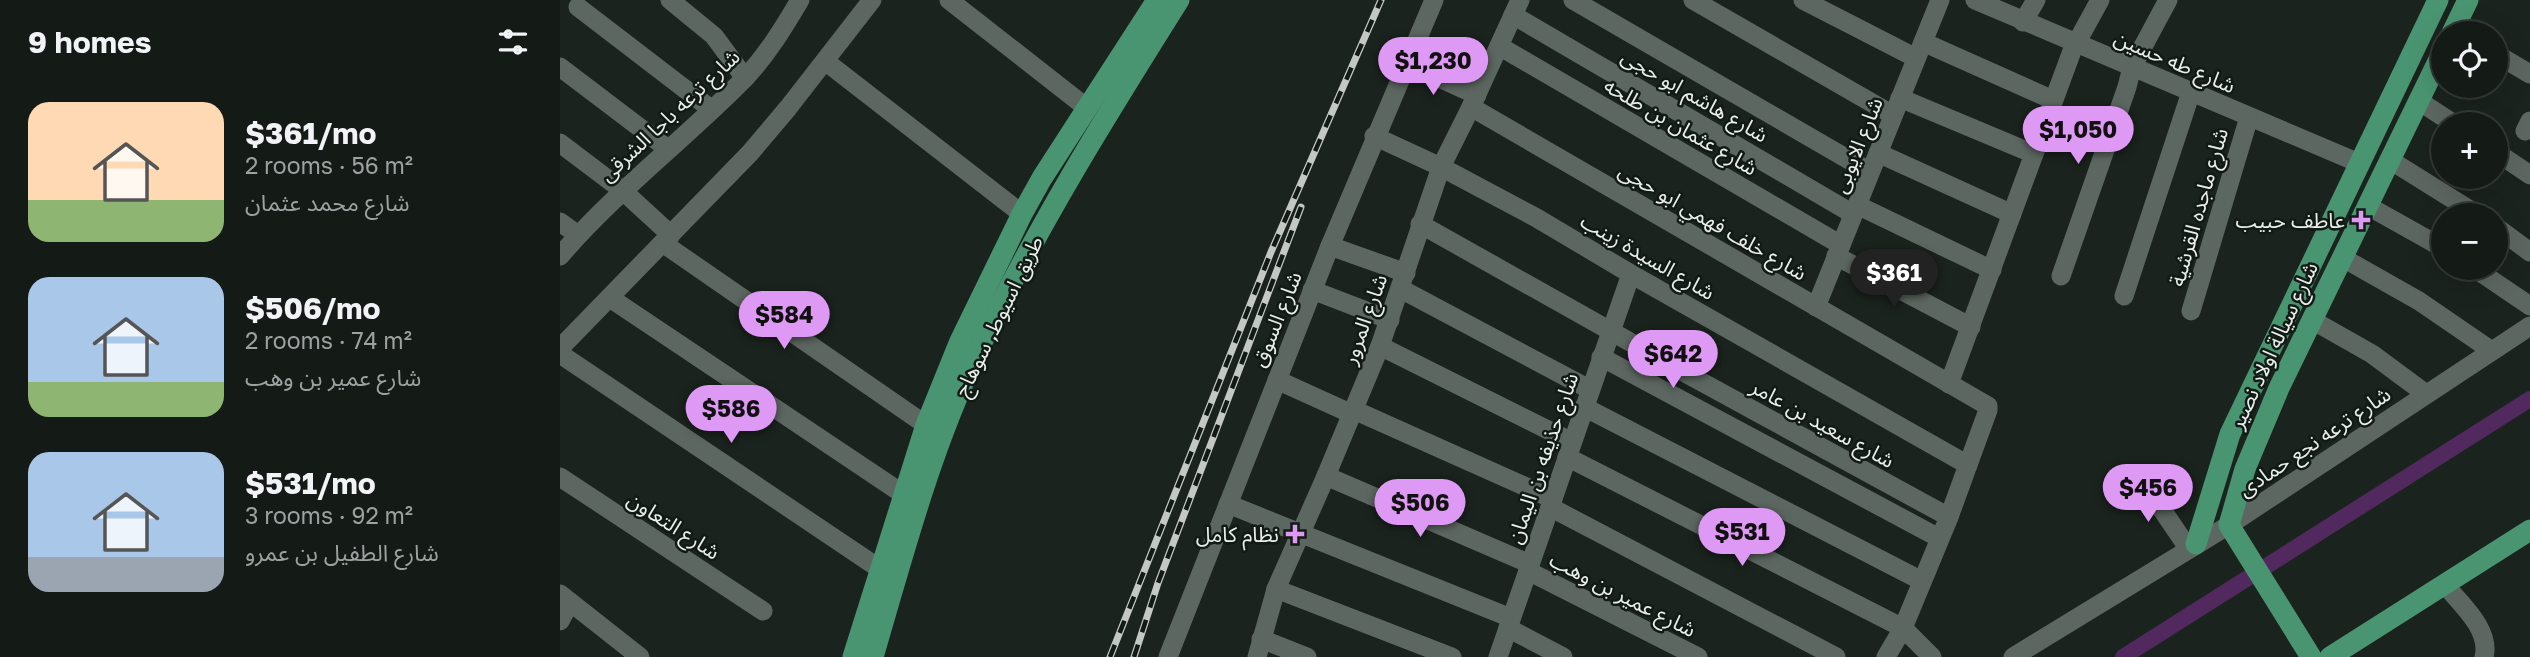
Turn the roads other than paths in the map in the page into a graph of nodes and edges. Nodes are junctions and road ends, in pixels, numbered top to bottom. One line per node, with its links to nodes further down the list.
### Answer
1 (670, 0): 35 (street)
2 (872, 0): 28 (street)
3 (949, 0): 41 (street)
4 (1157, 0): 41 (main road, طريق اسيوط, سوهاج)
5 (1179, 0): 70 (main road, طريق اسيوط, سوهاج)
6 (1434, 0): 30 (street, شارع السوق)
7 (1573, 0): 54 (street)
8 (1693, 0): 40 (street)
9 (1803, 0): 18 (street)
10 (1940, 0): 27 (street, شارع الايوبى)
11 (2036, 0): 22 (street)
12 (2100, 0): 25 (street)
13 (2168, 0): 32 (street)
14 (2438, 0): 23 (main road, شارع سيالة اولاد نصير)
15 (2468, 0): 21 (main road)
16 (1980, 1): 22 (street, شارع طه حسين)
17 (795, 5): 35 (street, شارع ترعه باجا الشرقى)
18 (1823, 5): 27 (street)
19 (578, 7): 42 (street)
20 (1516, 7): 26 (street, شارع المرور); 59 (street, شارع هاشم ابو حجى)
21 (2459, 21)
22 (2023, 22): 25 (street, شارع طه حسين)
23 (2423, 33): 24 (main road); 52 (main road, شارع سيالة اولاد نصير)
24 (2431, 34)
25 (2076, 44): 32 (street, شارع طه حسين); 37 (street)
26 (1499, 46): 38 (street, شارع المرور); 71 (street, شارع عثمان بن طلحه)
27 (1919, 50): 37 (street); 40 (street, شارع الايوبى)
28 (825, 61): 60 (street); 67 (street)
29 (2508, 61): 33 (street)
30 (1406, 63): 38 (street, شارع خلف فهمي ابو حجى); 45 (street, شارع السوق)
31 (560, 67): 47 (street)
32 (2132, 67): 36 (street, شارع طه حسين); 77 (street)
33 (2530, 74)
34 (2431, 75): 39 (main road, شارع سيالة اولاد نصير)
35 (745, 78): 42 (street, شارع ترعه باجا الشرقى)
36 (2191, 92): 44 (street, شارع طه حسين); 82 (street)
37 (2053, 100): 49 (street)
38 (1474, 101): 53 (street, شارع المرور); 85 (street, شارع خلف فهمي ابو حجى)
39 (2418, 101): 43 (street); 50 (main road, شارع سيالة اولاد نصير)
40 (1897, 106): 48 (street, شارع الايوبى); 49 (street)
41 (1087, 107): 60 (main road, طريق اسيوط, سوهاج)
42 (711, 109): 47 (street, شارع ترعه باجا الشرقى)
43 (2435, 112)
44 (2249, 117): 52 (street, شارع طه حسين); 86 (street, شارع ماجده القرشية)
45 (1374, 136): 53 (street, شارع السيدة زينب); 69 (street, شارع السوق)
46 (560, 143): 56 (street)
47 (668, 149): 56 (street, شارع ترعه باجا الشرقى)
48 (1878, 153): 54 (street, شارع الايوبى); 61 (street)
49 (2034, 154): 61 (street)
50 (2390, 160): 57 (street); 58 (main road, شارع سيالة اولاد نصير)
51 (2508, 160): 55 (street)
52 (2359, 163): 116 (main road, شارع سيالة اولاد نصير)
53 (1440, 167): 63 (street, شارع المرور); 76 (street, شارع السيدة زينب)
54 (1870, 172): 59 (street, شارع الايوبى)
55 (2530, 175)
56 (622, 190): 64 (street, شارع ترعه باجا الشرقى); 67 (street)
57 (2459, 203)
58 (2368, 206): 68 (street); 74 (main road, شارع سيالة اولاد نصير)
59 (1855, 210): 71 (street, شارع الايوبى); 75 (street, شارع هاشم ابو حجى)
60 (1022, 214): 66 (main road, طريق اسيوط, سوهاج)
61 (2012, 214): 75 (street)
62 (560, 222): 64 (street)
63 (1420, 224): 79 (street, شارع المرور); 91 (street, شارع سعيد بن عامر)
64 (578, 235): 73 (street, شارع ترعه باجا الشرقى)
65 (2508, 236): 72 (street)
66 (1010, 238): 70 (main road); 80 (main road, طريق اسيوط, سوهاج)
67 (668, 240): 83 (street); 102 (street)
68 (2431, 241)
69 (1330, 246): 79 (street); 81 (street, شارع السوق)
70 (1030, 248): 80 (main road, طريق اسيوط, سوهاج)
71 (1839, 250): 85 (street, شارع الايوبى); 90 (street, شارع عثمان بن طلحه)
72 (2530, 252)
73 (560, 256)
74 (2343, 258): 88 (main road, شارع سيالة اولاد نصير); 94 (street)
75 (1992, 270): 90 (street)
76 (1631, 274): 91 (street, شارع حذيفه بن اليمان); 104 (street, شارع السيدة زينب)
77 (2060, 276)
78 (2492, 280): 84 (street)
79 (1404, 281): 87 (street, شارع المرور); 100 (street)
80 (997, 290): 102 (main road, طريق اسيوط, سوهاج); 128 (main road, طريق اسيوط, سوهاج)
81 (1312, 290): 87 (street); 97 (street, شارع السوق)
82 (2124, 296)
83 (610, 298): 93 (street); 108 (street)
84 (2530, 306)
85 (1816, 307): 98 (street, شارع خلف فهمي ابو حجى)
86 (2192, 311)
87 (1390, 320): 92 (street, شارع المرور)
88 (2312, 320): 99 (street); 112 (main road, شارع سيالة اولاد نصير)
89 (2530, 326): 94 (street, شارع ترعه نجع حمادى)
90 (1971, 327): 98 (street)
91 (1611, 331): 96 (street, شارع حذيفه بن اليمان); 111 (street, شارع سعيد بن عامر)
92 (1380, 346): 101 (street, شارع المرور); 103 (street)
93 (560, 348)
94 (2492, 351): 99 (street, شارع ترعه نجع حمادى)
95 (560, 354): 118 (street)
96 (1601, 357): 100 (street, شارع حذيفه بن اليمان); 115 (street)
97 (1277, 380): 101 (street); 110 (street, شارع السوق)
98 (1949, 384): 104 (street, شارع خلف فهمي ابو حجى)
99 (2426, 394): 112 (street, شارع ترعه نجع حمادى)
100 (1586, 398): 103 (street, شارع حذيفه بن اليمان); 119 (street)
101 (1353, 412): 105 (street, شارع المرور); 109 (street)
102 (926, 425): 108 (main road, طريق اسيوط, سوهاج)
103 (1570, 449): 109 (street, شارع حذيفه بن اليمان); 126 (street)
104 (1968, 465): 111 (street, شارع خلف فهمي ابو حجى)
105 (1326, 476): 114 (street, شارع المرور); 117 (street, شارع عمير بن وهب)
106 (560, 477): 123 (street, شارع التعاون)
107 (2140, 477): 116 (street)
108 (903, 494): 118 (main road, طريق اسيوط, سوهاج)
109 (1552, 503): 117 (street, شارع حذيفه بن اليمان); 136 (street)
110 (1228, 504): 114 (street); 130 (street, شارع السوق)
111 (1949, 517): 115 (street, شارع خلف فهمي ابو حجى)
112 (2229, 525): 116 (street, شارع ترعه نجع حمادى); 140 (main road)
113 (2530, 530): 120 (main road)
114 (1300, 533): 121 (street, شارع المرور); 125 (street)
115 (1938, 538): 119 (street, شارع خلف فهمي ابو حجى)
116 (2192, 546): 139 (street, شارع ترعه نجع حمادى)
117 (1529, 567): 125 (street, شارع حذيفه بن اليمان); 135 (street, شارع عمير بن وهب)
118 (880, 569): 128 (main road, طريق اسيوط, سوهاج)
119 (1922, 581): 126 (street, شارع خلف فهمي ابو حجى)
120 (2445, 585): 141 (main road); 142 (street)
121 (1276, 589): 127 (street, شارع المرور); 132 (street)
122 (565, 598): 124 (street); 129 (street)
123 (763, 611)
124 (560, 621)
125 (1509, 623): 133 (street, شارع حذيفه بن اليمان); 134 (street)
126 (1903, 628): 137 (street, شارع خلف فهمي ابو حجى); 138 (street)
127 (1259, 648): 131 (street)
128 (864, 652)
129 (640, 657)
130 (1169, 657)
131 (1307, 657)
132 (1452, 657)
133 (1498, 657)
134 (1563, 657)
135 (1698, 657)
136 (1836, 657)
137 (1886, 657)
138 (1932, 657)
139 (2013, 657)
140 (2311, 657)
141 (2330, 657)
142 (2484, 657)

